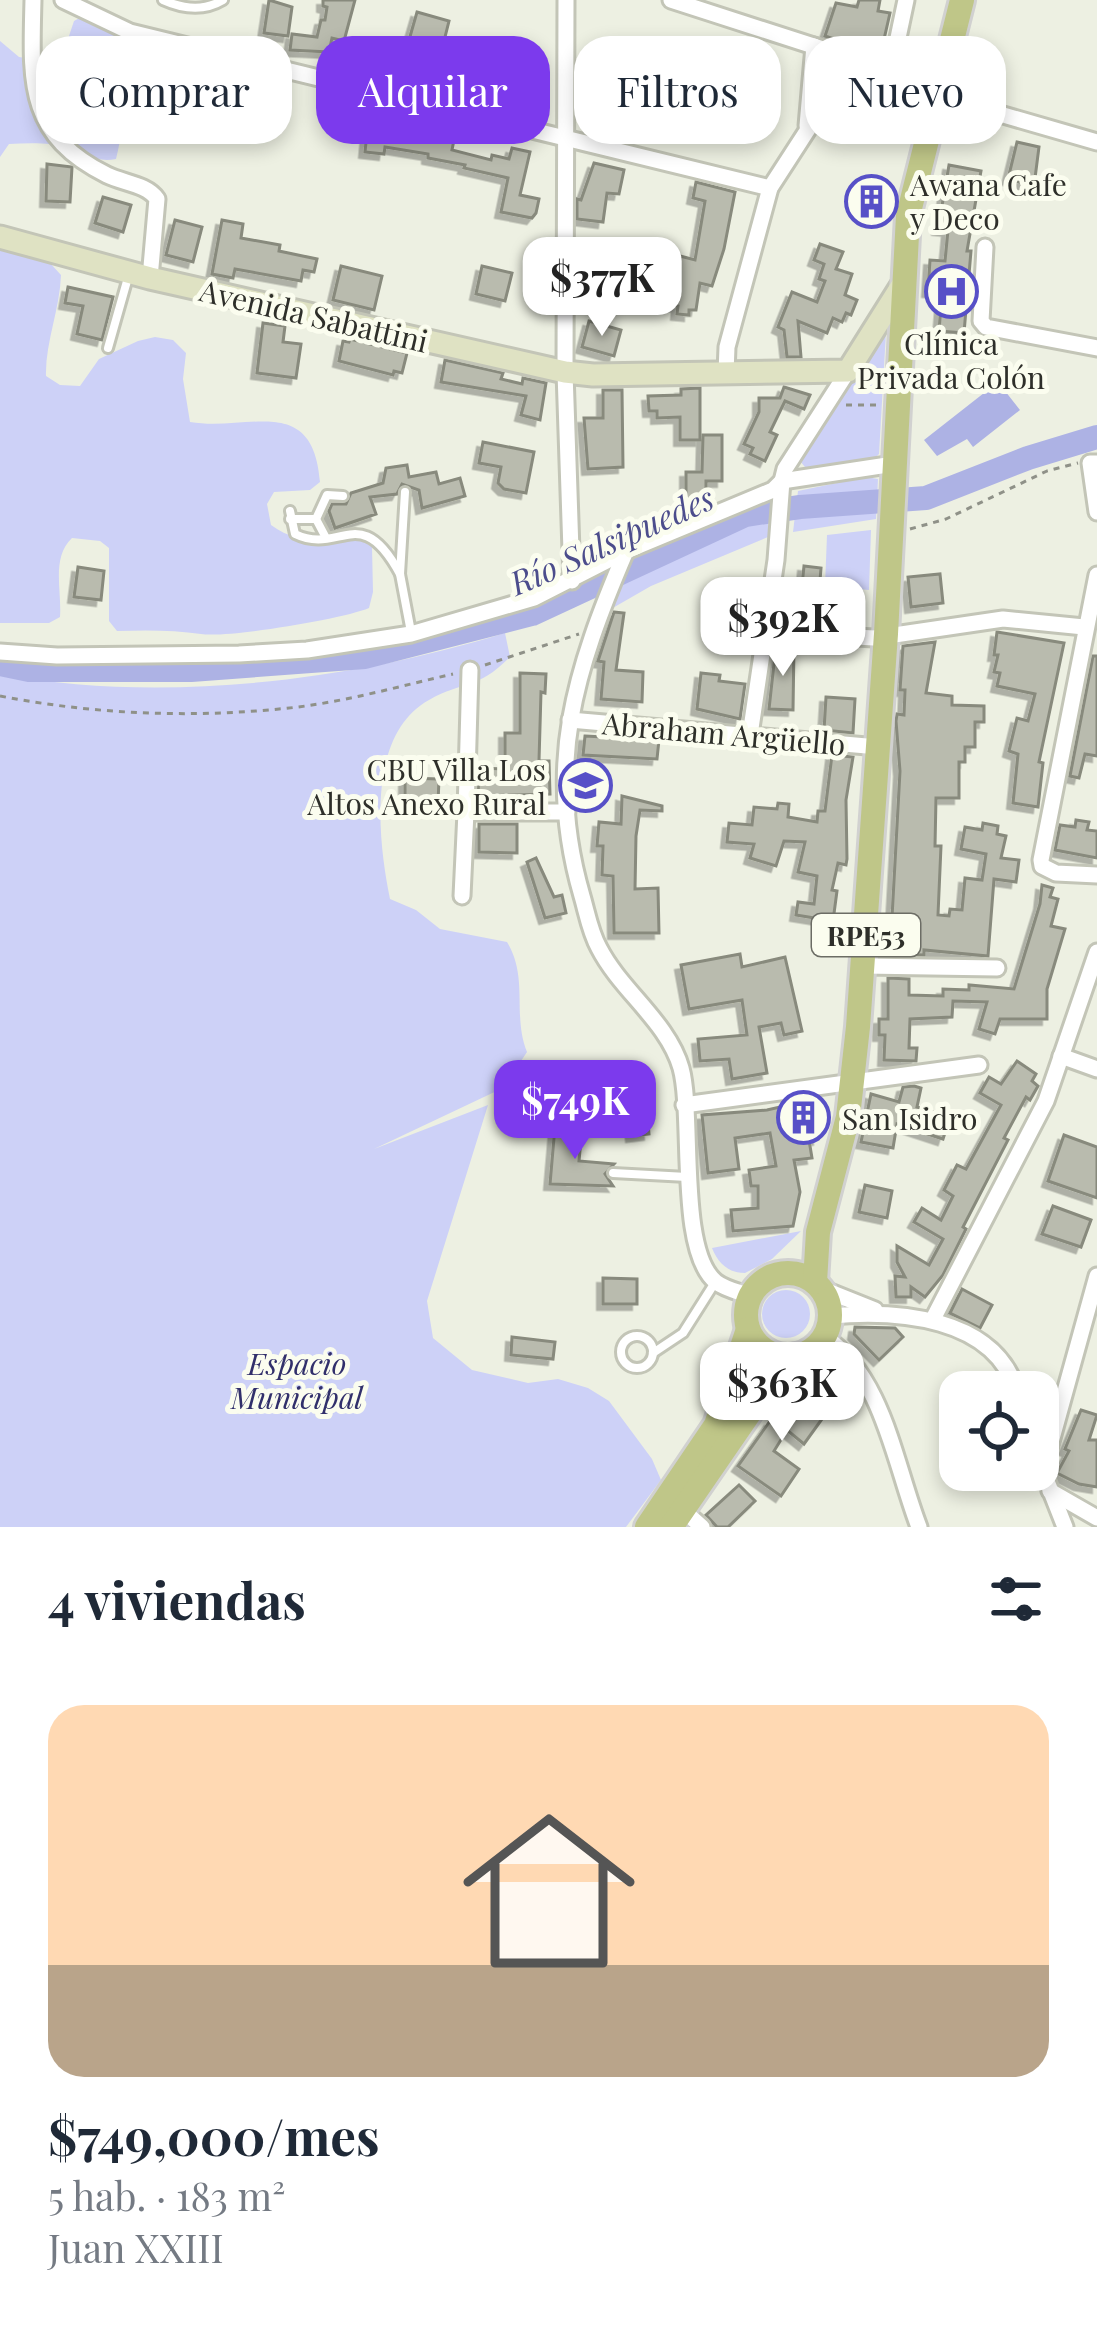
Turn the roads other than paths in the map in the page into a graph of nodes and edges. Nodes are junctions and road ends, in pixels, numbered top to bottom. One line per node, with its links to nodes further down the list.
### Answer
1 (33, 0): 20 (street)
2 (63, 0): 14 (street)
3 (163, 0): 4 (lane)
4 (223, 0)
5 (566, 0): 14 (street)
6 (671, 0): 11 (street)
7 (906, 0): 9 (street)
8 (962, 0): 10 (main road, RPE53)
9 (898, 36)
10 (952, 36)
11 (805, 43)
12 (1006, 116): 15 (street)
13 (805, 132): 17 (street)
14 (565, 139): 17 (street); 25 (street)
15 (1097, 142)
16 (925, 144): 21 (main road, RPE53)
17 (770, 188): 26 (street)
18 (0, 238): 20 (street, Avenida Sabattini)
19 (985, 247): 23 (street)
20 (140, 275): 22 (lane); 25 (street, Avenida Sabattini)
21 (902, 285): 24 (street); 28 (main road, RPE53)
22 (108, 348)
23 (1097, 348)
24 (848, 370): 26 (street, Avenida Sabattini); 29 (street)
25 (565, 372): 26 (street, Avenida Sabattini); 38 (street)
26 (726, 373)
27 (1093, 463): 32 (street)
28 (894, 464): 29 (street); 42 (main road, RPE53)
29 (781, 490): 35 (street); 40 (street)
30 (405, 492): 36 (lane)
31 (343, 496): 33 (lane)
32 (1097, 512)
33 (316, 519): 34 (lane); 34 (lane)
34 (326, 537): 36 (lane)
35 (624, 556): 38 (street); 45 (street)
36 (400, 574): 41 (lane)
37 (1097, 575): 39 (street)
38 (572, 581): 41 (street)
39 (1084, 627): 42 (street); 50 (street)
40 (765, 632): 42 (street); 46 (street)
41 (411, 634): 43 (street)
42 (886, 634): 47 (main road, RPE53)
43 (0, 652)
44 (470, 670): 48 (street)
45 (570, 720): 46 (street, Abraham Argüello); 49 (street)
46 (750, 735): 47 (street, Abraham Argüello)
47 (878, 747): 53 (main road, RPE53)
48 (466, 812): 49 (street); 51 (street)
49 (567, 812): 59 (street)
50 (1097, 875)
51 (462, 896)
52 (1097, 952): 55 (street)
53 (863, 966): 54 (street); 58 (main road, RPE53)
54 (997, 968)
55 (1061, 1056): 57 (street); 69 (street)
56 (979, 1065): 58 (street)
57 (1097, 1069)
58 (853, 1080): 59 (street); 62 (main road, RPE53)
59 (684, 1105): 61 (street)
60 (614, 1173): 61 (lane)
61 (688, 1177): 65 (street)
62 (818, 1232): 63 (main road, RPE53); 66 (main road, RPE53)
63 (779, 1273): 66 (main road); 67 (main road, RPE53)
64 (1097, 1276): 72 (street)
65 (716, 1282): 67 (street); 74 (lane)
66 (818, 1285): 68 (street); 70 (main road, RPE53)
67 (750, 1296): 71 (main road)
68 (883, 1313): 69 (street); 70 (street)
69 (933, 1319): 76 (street)
70 (827, 1326): 75 (main road); 82 (street)
71 (748, 1329): 75 (main road); 79 (main road)
72 (1079, 1332): 73 (street); 77 (street)
73 (1097, 1336)
74 (653, 1353): 74 (lane)
75 (796, 1356): 79 (main road)
76 (1011, 1371)
77 (1059, 1400)
78 (1050, 1491): 80 (street); 83 (street)
79 (684, 1511): 81 (main road)
80 (1097, 1518)
81 (647, 1527)
82 (919, 1527)
83 (1065, 1527)

